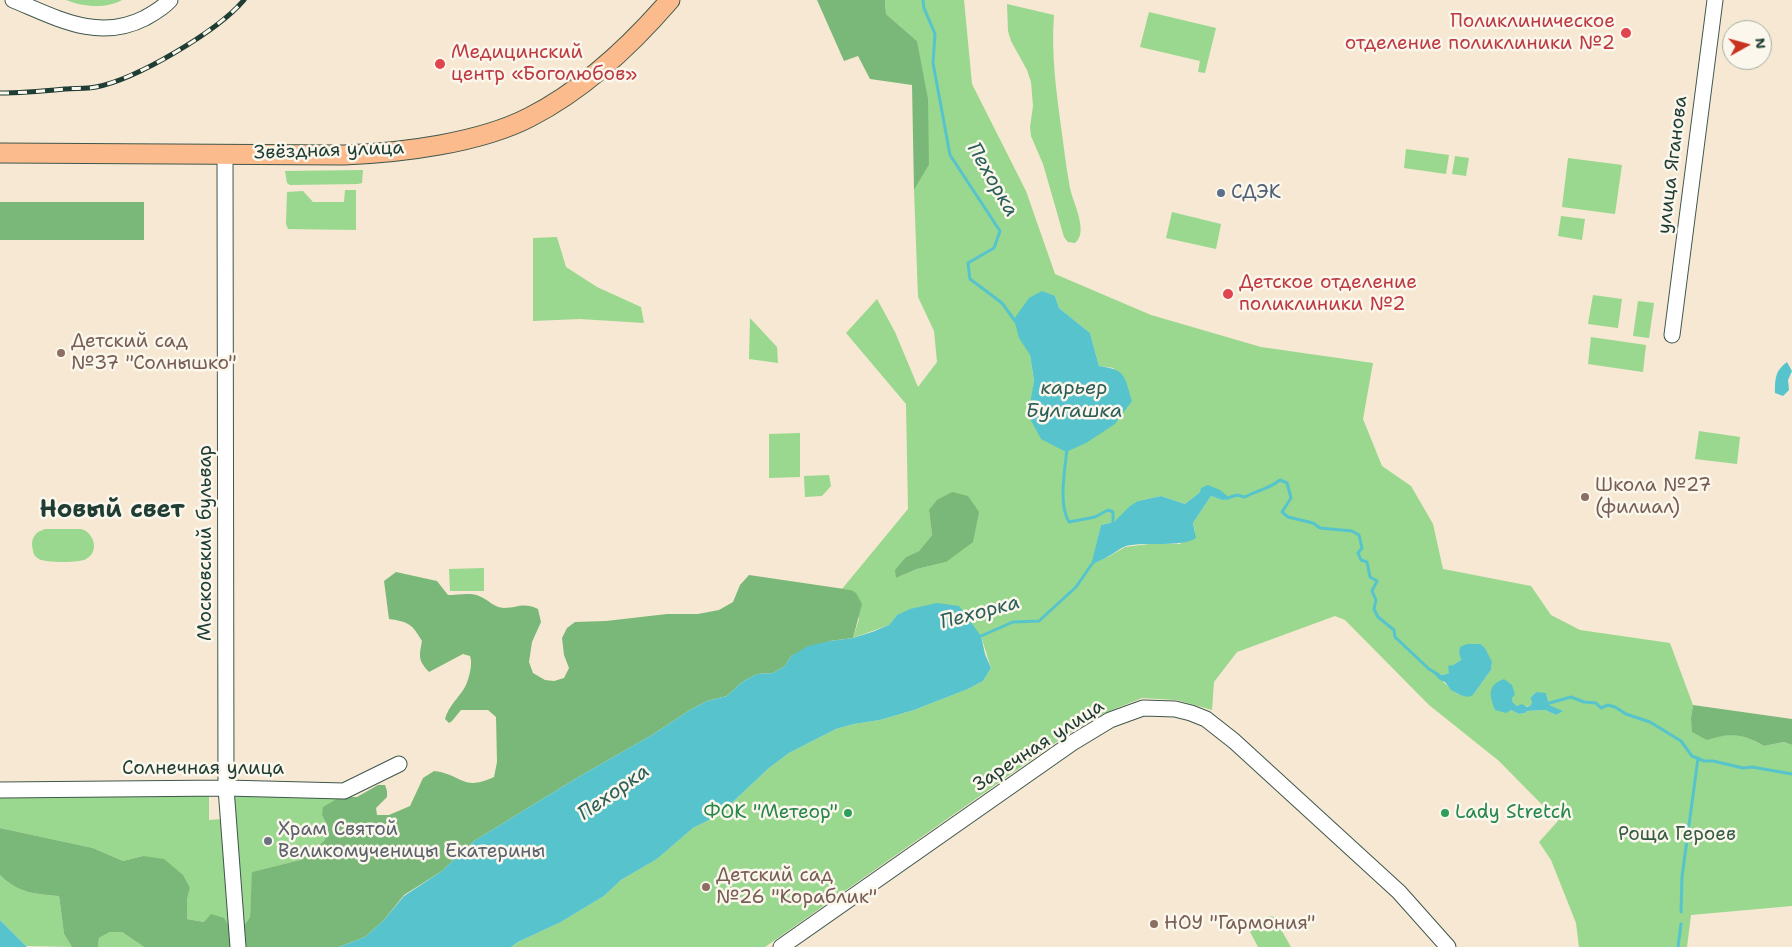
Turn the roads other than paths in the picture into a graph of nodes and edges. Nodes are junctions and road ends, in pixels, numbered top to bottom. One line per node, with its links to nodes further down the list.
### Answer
1 (13, 0): 2 (street)
2 (170, 0)
3 (670, 0): 6 (main road, Звёздная улица)
4 (1715, 0): 7 (street, улица Яганова)
5 (0, 153): 6 (main road, Звёздная улица)
6 (225, 155): 9 (street, Московский бульвар)
7 (1672, 335)
8 (399, 764): 9 (street, Солнечная улица)
9 (226, 788): 10 (street, Солнечная улица); 11 (street, Московский бульвар)
10 (0, 790)
11 (238, 947)
12 (782, 947): 13 (street, Заречная улица)
13 (1448, 947)

